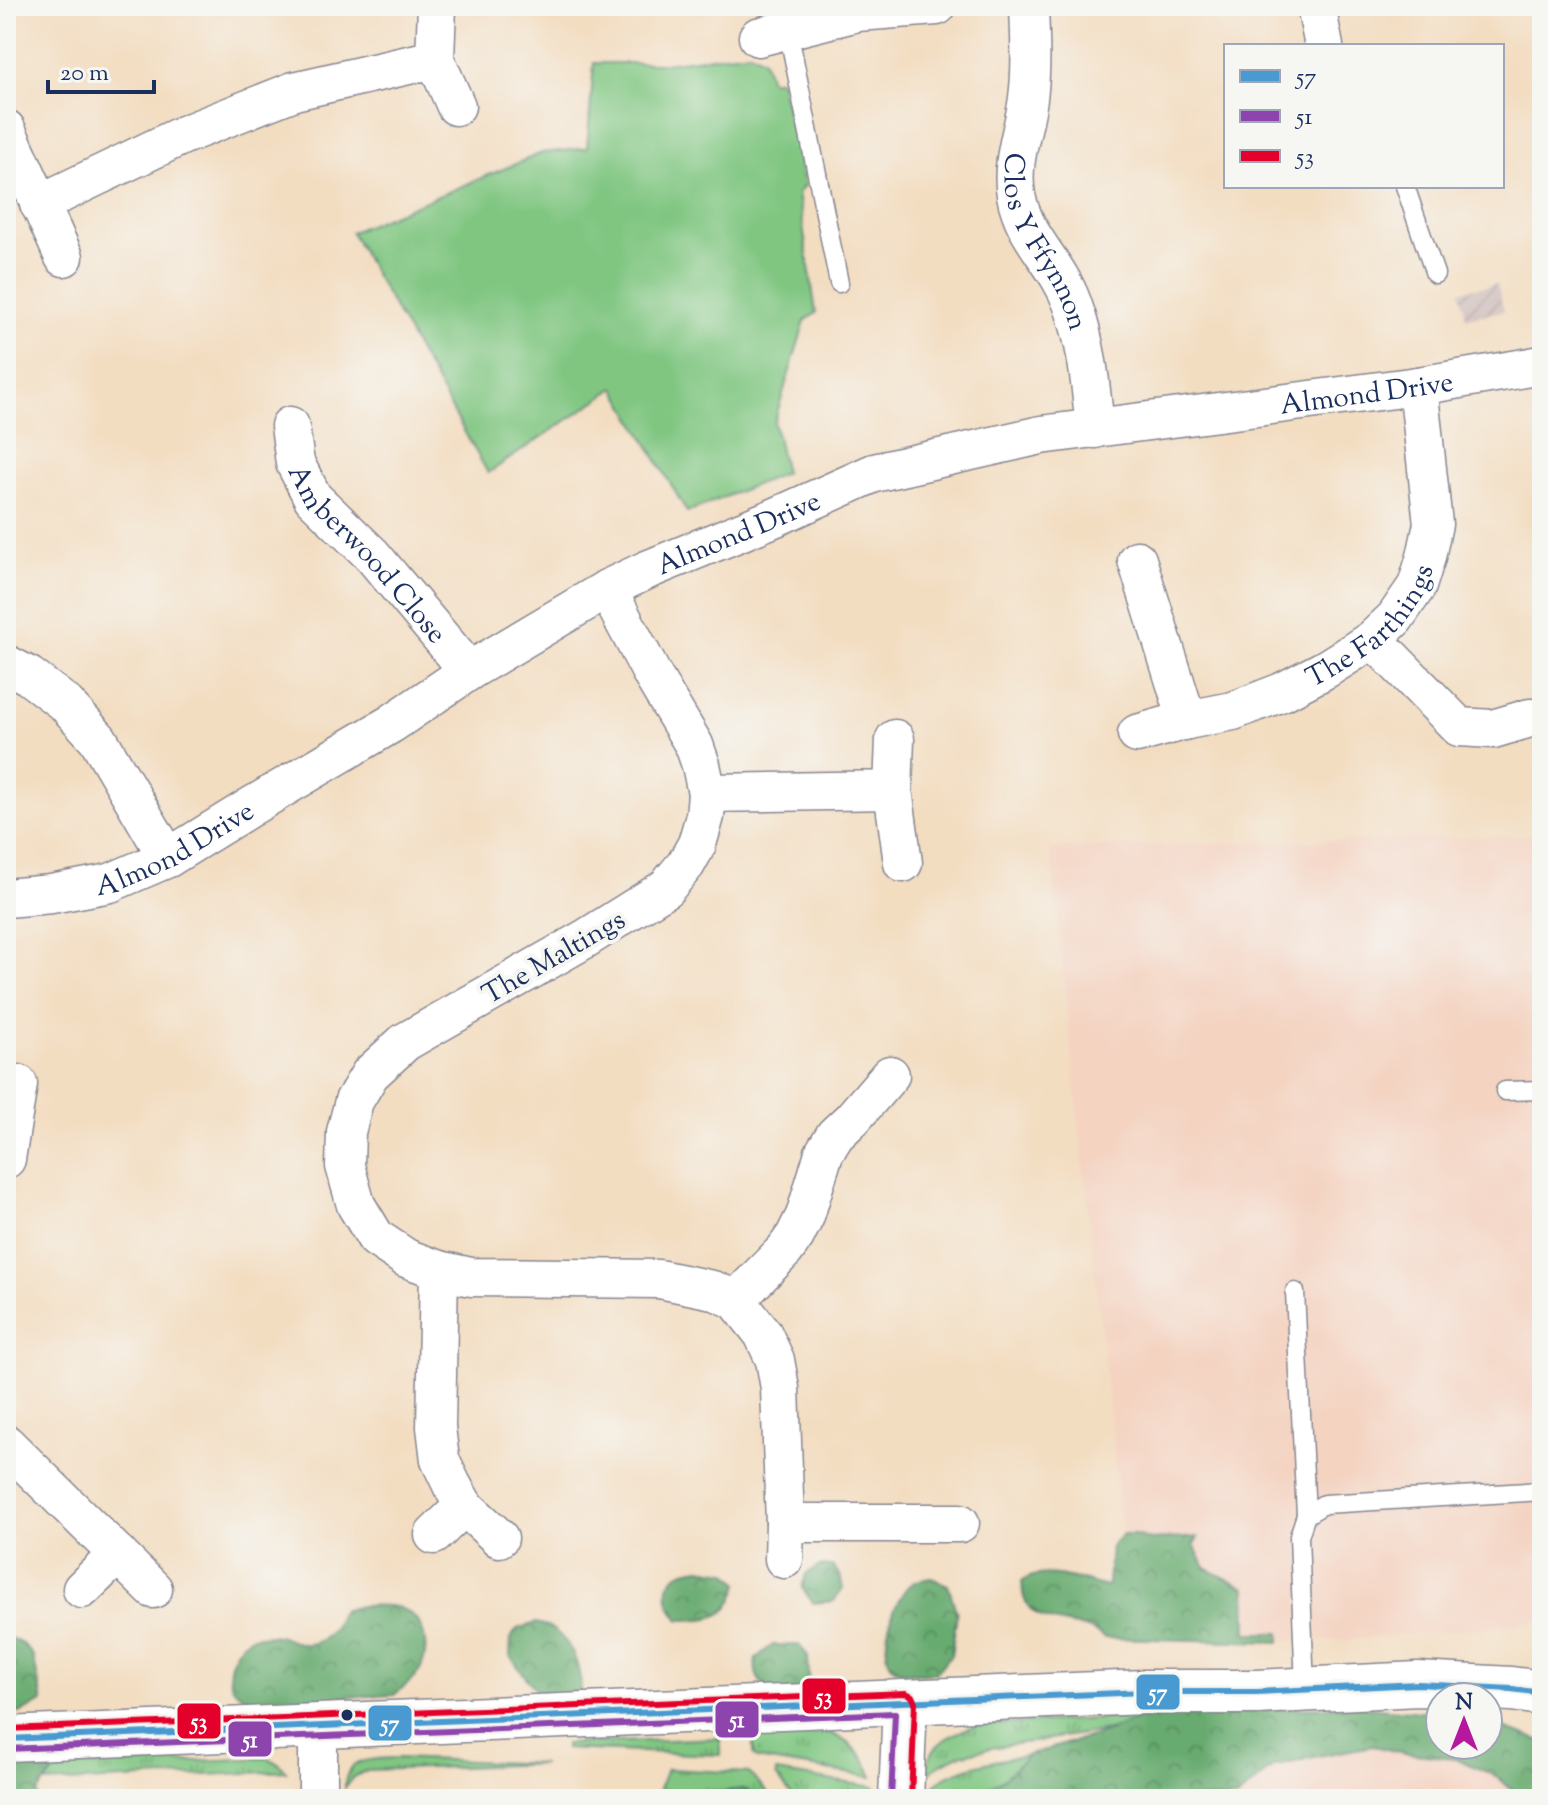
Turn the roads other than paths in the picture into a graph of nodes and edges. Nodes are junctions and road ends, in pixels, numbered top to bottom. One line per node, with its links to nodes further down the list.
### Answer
1 (437, 6): 7 (street)
2 (937, 6): 5 (street)
3 (1029, 6): 18 (street, Clos Y Ffynnon)
4 (1316, 6): 6 (street)
5 (773, 34): 14 (lane)
6 (1324, 44)
7 (435, 59): 8 (street); 11 (street)
8 (456, 106)
9 (6, 129): 11 (street)
10 (1406, 188): 13 (lane)
11 (39, 204): 12 (street)
12 (64, 257)
13 (1435, 274)
14 (839, 283)
15 (1542, 365): 16 (street, Almond Drive)
16 (1418, 386): 18 (street, Almond Drive); 21 (street, The Farthings)
17 (290, 426): 23 (street, Amberwood Close)
18 (1095, 429): 20 (street, Almond Drive)
19 (1137, 560): 25 (street)
20 (607, 589): 23 (street, Almond Drive); 29 (street, The Maltings)
21 (1373, 639): 24 (street); 25 (street, The Farthings)
22 (6, 664): 30 (street)
23 (469, 671): 30 (street, Almond Drive)
24 (1530, 718)
25 (1187, 720): 26 (street, The Farthings)
26 (1137, 734)
27 (895, 739): 28 (street)
28 (893, 790): 29 (street); 31 (street)
29 (707, 793): 38 (street, The Maltings)
30 (168, 858): 32 (street, Almond Drive)
31 (903, 863)
32 (6, 898)
33 (890, 1075): 40 (street)
34 (18, 1084): 37 (street)
35 (1542, 1090): 36 (lane)
36 (1505, 1091)
37 (8, 1139)
38 (439, 1270): 40 (street, The Maltings); 43 (street)
39 (1295, 1292): 44 (lane)
40 (736, 1300): 45 (street)
41 (6, 1444): 48 (street)
42 (1542, 1491): 44 (lane)
43 (464, 1506): 46 (street); 47 (street)
44 (1306, 1515): 51 (lane)
45 (960, 1523)
46 (434, 1535)
47 (499, 1538)
48 (118, 1554): 49 (street); 50 (street)
49 (82, 1589)
50 (153, 1589)
51 (1305, 1689): 52 (street); 53 (street)
52 (1542, 1693)
53 (905, 1703): 54 (street); 57 (street)
54 (318, 1727): 55 (street); 56 (street)
55 (6, 1739)
56 (318, 1799)
57 (901, 1799)

